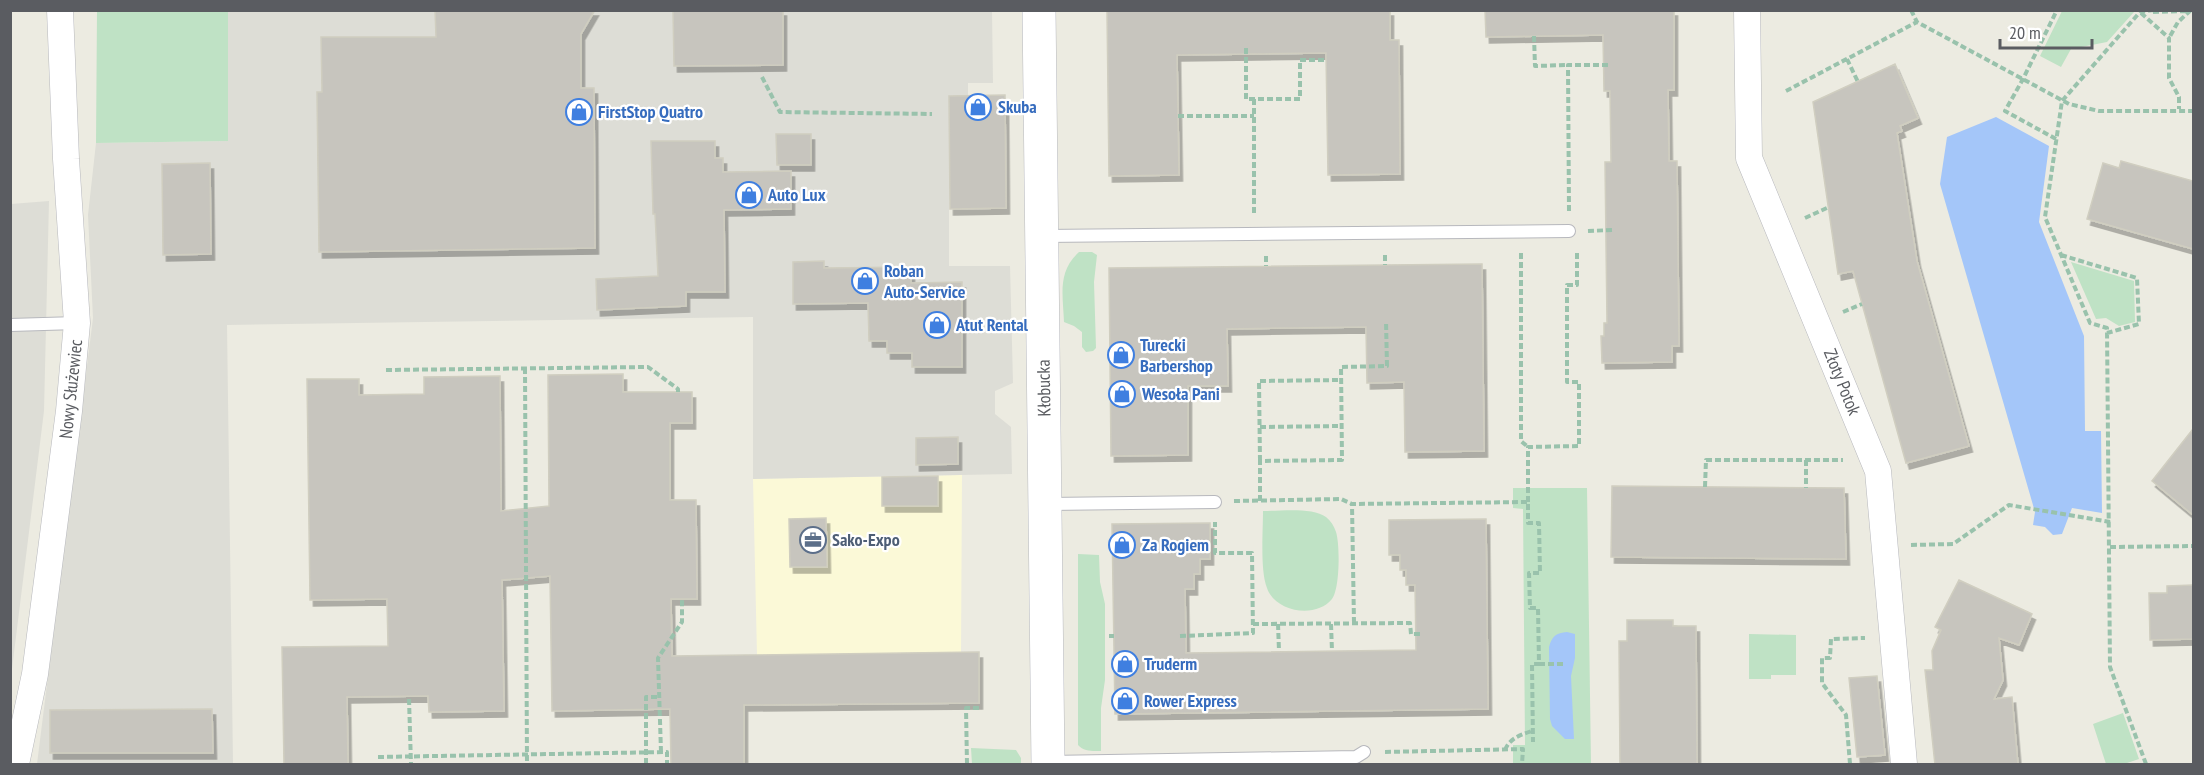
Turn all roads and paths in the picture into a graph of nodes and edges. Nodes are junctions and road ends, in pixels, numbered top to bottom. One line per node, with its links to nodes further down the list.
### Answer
1 (60, 10): 38 (street, Nowy Służewiec)
2 (1039, 10): 33 (street, Kłobucka)
3 (1747, 10): 95 (street, Złoty Potok)
4 (1911, 10): 8 (path)
5 (2057, 10): 17 (path)
6 (2139, 11): 7 (path); 10 (path); 21 (path)
7 (2153, 11): 10 (path)
8 (1917, 22): 12 (path); 17 (path)
9 (1534, 36): 14 (path)
10 (2169, 38): 22 (path)
11 (1246, 48): 20 (path)
12 (1847, 59): 18 (path); 19 (path)
13 (1326, 60): 20 (path)
14 (1568, 65): 15 (path); 31 (path)
15 (1610, 65)
16 (762, 77): 24 (path)
17 (2023, 80): 21 (path); 27 (path)
18 (1858, 81)
19 (1786, 91)
20 (1254, 99): 26 (path)
21 (2062, 101): 22 (path); 27 (path)
22 (2179, 110): 23 (path)
23 (2193, 111)
24 (932, 114)
25 (1178, 116): 26 (path)
26 (1254, 116): 32 (path)
27 (2056, 139): 34 (path)
28 (1829, 207): 29 (path)
29 (1802, 219)
30 (1521, 231): 31 (lane); 32 (lane); 47 (path)
31 (1569, 231): 47 (path)
32 (1254, 234): 33 (lane)
33 (1042, 236): 56 (street, Kłobucka)
34 (2061, 255): 40 (path); 40 (path)
35 (1862, 304): 36 (path)
36 (1842, 312)
37 (1386, 321): 43 (path)
38 (78, 323): 39 (lane); 87 (street, Nowy Służewiec)
39 (10, 325)
40 (2107, 333): 58 (path)
41 (525, 369): 42 (path); 44 (path); 83 (path)
42 (386, 370)
43 (1341, 380): 45 (path); 46 (path)
44 (678, 392)
45 (1342, 426): 46 (path); 50 (path)
46 (1260, 427): 50 (path)
47 (1528, 447): 55 (path)
48 (1806, 460): 49 (path); 51 (path); 52 (path)
49 (1843, 460)
50 (1260, 461): 53 (path)
51 (1705, 487)
52 (1806, 488)
53 (1260, 501): 54 (path); 57 (path)
54 (1215, 502): 56 (lane); 64 (path)
55 (1527, 502): 57 (path); 72 (path)
56 (1046, 504): 86 (street, Kłobucka)
57 (1352, 504): 63 (path)
58 (2110, 522): 59 (path); 61 (path)
59 (1901, 545)
60 (2193, 546): 61 (path)
61 (2110, 547): 96 (path)
62 (682, 599): 74 (path)
63 (1354, 623): 66 (path); 67 (path)
64 (1253, 624): 65 (path); 68 (path)
65 (1278, 624): 66 (path); 70 (path)
66 (1331, 624): 71 (path)
67 (1422, 634)
68 (1180, 636)
69 (1876, 638): 94 (path)
70 (1279, 651)
71 (1332, 651)
72 (1539, 664): 73 (path); 77 (path)
73 (1564, 664)
74 (659, 697): 80 (path); 81 (path)
75 (409, 699): 84 (path)
76 (982, 708): 92 (path)
77 (1533, 731): 78 (path); 79 (path)
78 (1533, 742)
79 (1505, 750): 82 (path); 93 (path)
80 (646, 753): 81 (path); 83 (path); 90 (path)
81 (661, 753): 91 (path)
82 (1364, 753): 86 (lane)
83 (527, 754): 84 (path); 89 (path)
84 (410, 756): 85 (path); 88 (path)
85 (378, 757)
86 (1048, 763)
87 (16, 765)
88 (411, 765)
89 (527, 765)
90 (646, 765)
91 (667, 765)
92 (967, 765)
93 (1522, 765)
94 (1850, 765)
95 (1904, 765)
96 (2146, 765)

